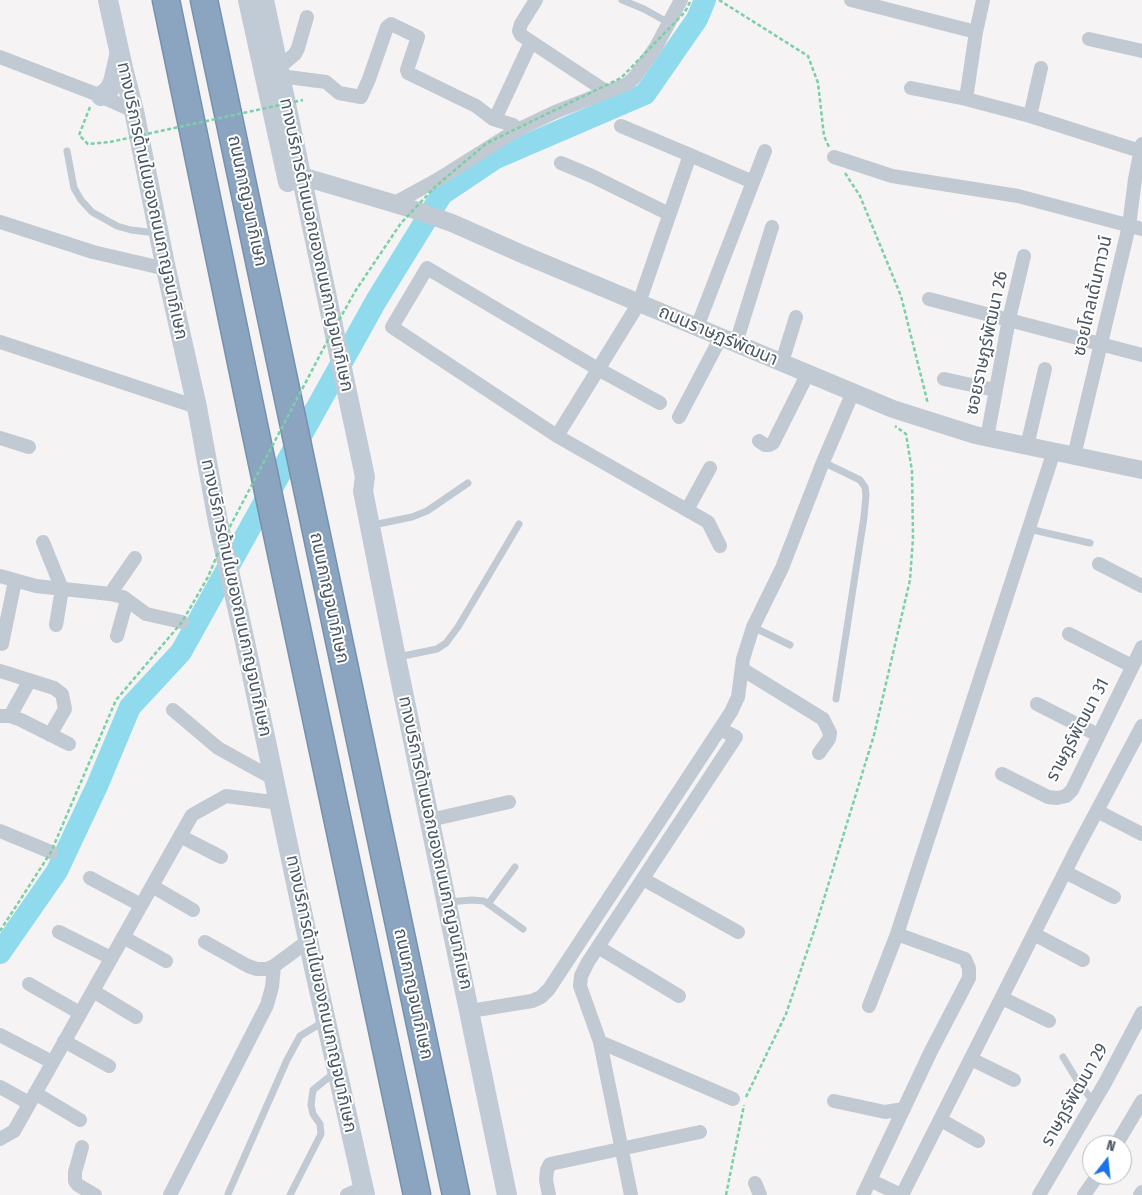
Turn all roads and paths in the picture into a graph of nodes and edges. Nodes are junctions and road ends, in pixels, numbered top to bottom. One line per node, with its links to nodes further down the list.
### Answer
1 (108, 0): 20 (main road, ทางบริการด้านในของถนนกาญจนาภิเษก)
2 (121, 0): 29 (main road)
3 (166, 0): 200 (highway)
4 (204, 0): 201 (highway, ถนนกาญจนาภิเษก)
5 (248, 0): 52 (main road)
6 (264, 0): 23 (main road, ทางบริการด้านนอกของถนนกาญจนาภิเษก)
7 (536, 0): 18 (street)
8 (622, 0): 15 (lane)
9 (681, 0): 15 (street)
10 (691, 0): 99 (path, bridge)
11 (719, 0): 38 (path)
12 (851, 0): 16 (street)
13 (983, 0): 16 (street)
14 (307, 17): 23 (street)
15 (669, 23): 25 (street)
16 (976, 32): 27 (street)
17 (1089, 39): 19 (street)
18 (531, 42): 25 (street); 31 (street)
19 (1142, 51)
20 (119, 54): 26 (main road); 29 (main road, ทางบริการด้านในของถนนกาญจนาภิเษก)
21 (0, 57): 26 (street)
22 (1041, 68): 30 (street)
23 (279, 72): 31 (street); 40 (main road, ทางบริการด้านนอกของถนนกาญจนาภิเษก)
24 (911, 88): 27 (street)
25 (606, 92): 33 (street)
26 (98, 95): 28 (path, bridge); 29 (street)
27 (966, 99): 30 (street)
28 (302, 100)
29 (134, 111): 47 (main road, ทางบริการด้านในของถนนกาญจนาภิเษก)
30 (1030, 116): 34 (street)
31 (495, 120): 33 (street)
32 (621, 126): 37 (street)
33 (517, 130): 42 (street, bridge)
34 (1141, 148): 46 (street, ซอยโกลเด้นทาวน์)
35 (67, 151): 47 (lane)
36 (765, 151): 41 (street)
37 (690, 155): 41 (street); 43 (street)
38 (834, 157): 46 (street); 69 (path)
39 (561, 163): 43 (street)
40 (301, 176): 42 (street, ถนนราษฏร์พัฒนา); 52 (main road, ทางบริการด้านนอกของถนนกาญจนาภิเษก)
41 (753, 182): 55 (street)
42 (401, 206): 51 (street, ถนนราษฏร์พัฒนา)
43 (669, 214): 51 (street)
44 (0, 222): 49 (street)
45 (772, 227): 56 (street)
46 (1135, 227): 58 (street, ซอยโกลเด้นทาวน์)
47 (159, 233): 49 (main road, ทางบริการด้านในของถนนกาญจนาภิเษก)
48 (1024, 256): 54 (street, ซอยราษฎร์พัฒนา 26)
49 (166, 269): 68 (main road, ทางบริการด้านในของถนนกาญจนาภิเษก)
50 (929, 299): 54 (street)
51 (639, 303): 55 (street, ถนนราษฏร์พัฒนา); 61 (street)
52 (321, 304): 86 (main road, ทางบริการด้านนอกของถนนกาญจนาภิเษก)
53 (796, 317): 60 (street)
54 (1009, 319): 58 (street); 65 (street, ซอยราษฎร์พัฒนา 26)
55 (697, 327): 56 (street, ถนนราษฏร์พัฒนา)
56 (728, 340): 60 (street, ถนนราษฏร์พัฒนา); 70 (street)
57 (0, 342): 68 (street)
58 (1101, 344): 59 (street); 79 (street, ซอยโกลเด้นทาวน์)
59 (1142, 355)
60 (782, 362): 63 (street, ถนนราษฏร์พัฒนา)
61 (598, 369): 67 (street); 72 (street); 72 (street)
62 (1045, 369): 76 (street)
63 (808, 373): 66 (street, ถนนราษฏร์พัฒนา); 75 (street)
64 (944, 379): 65 (street)
65 (995, 390): 74 (street, ซอยราษฎร์พัฒนา 26)
66 (853, 392): 74 (street, ถนนราษฏร์พัฒนา); 80 (street)
67 (660, 403)
68 (197, 407): 124 (main road, ทางบริการด้านในของถนนกาญจนาภิเษก, bridge)
69 (928, 407)
70 (679, 417)
71 (895, 426): 205 (path)
72 (557, 436): 84 (street)
73 (0, 438): 77 (street)
74 (987, 438): 76 (street, ถนนราษฏร์พัฒนา)
75 (759, 442)
76 (1027, 446): 78 (street, ถนนราษฏร์พัฒนา)
77 (29, 447)
78 (1054, 451): 79 (street, ถนนราษฏร์พัฒนา); 87 (street)
79 (1074, 456): 82 (street, ถนนราษฏร์พัฒนา)
80 (823, 462): 101 (street); 112 (lane)
81 (710, 468): 84 (street)
82 (1142, 470)
83 (468, 483): 86 (lane)
84 (687, 510): 90 (street)
85 (519, 524): 107 (lane)
86 (370, 526): 107 (main road, ทางบริการด้านนอกของถนนกาญจนาภิเษก)
87 (1029, 529): 89 (lane); 148 (street)
88 (43, 542): 96 (street)
89 (1090, 543)
90 (720, 546)
91 (135, 558): 97 (street)
92 (1099, 564): 95 (street)
93 (0, 576): 94 (street)
94 (14, 581): 96 (street); 104 (street)
95 (1142, 586)
96 (62, 589): 97 (street); 100 (street)
97 (110, 594): 98 (street)
98 (127, 600): 99 (street); 103 (street)
99 (182, 622): 132 (path, bridge)
100 (56, 625)
101 (753, 627): 105 (lane); 109 (street)
102 (1069, 634): 108 (street)
103 (117, 636)
104 (2, 644)
105 (790, 646)
106 (1142, 647): 108 (street, ราษฎร์พัฒนา 31)
107 (396, 658): 128 (main road, ทางบริการด้านนอกของถนนกาญจนาภิเษก)
108 (1132, 666): 119 (street, ราษฎร์พัฒนา 31)
109 (742, 669): 117 (street); 122 (street)
110 (0, 671): 111 (street)
111 (30, 680): 115 (street); 118 (street)
112 (836, 699)
113 (1037, 704): 119 (street)
114 (174, 710): 124 (street)
115 (5, 716): 118 (street)
116 (1142, 726): 121 (street)
117 (720, 729): 137 (street); 163 (street)
118 (50, 734): 120 (street)
119 (1098, 735): 123 (street, ราษฎร์พัฒนา 31)
120 (69, 744)
121 (1137, 748): 127 (street)
122 (819, 753)
123 (1002, 774)
124 (274, 779): 126 (main road, ทางบริการด้านในของถนนกาญจนาภิเษก)
125 (509, 802): 128 (street)
126 (280, 803): 131 (street); 151 (main road, ทางบริการด้านในของถนนกาญจนาภิเษก)
127 (1097, 810): 130 (street); 135 (street)
128 (430, 820): 140 (main road, ทางบริการด้านนอกของถนนกาญจนาภิเษก)
129 (0, 831): 132 (street)
130 (1142, 834)
131 (180, 836): 133 (street); 138 (street)
132 (51, 852): 145 (path, bridge)
133 (221, 857)
134 (516, 867): 141 (lane)
135 (1065, 872): 139 (street); 149 (street)
136 (90, 878): 142 (street)
137 (643, 879): 147 (street); 153 (street)
138 (152, 886): 142 (street); 143 (street)
139 (1114, 897)
140 (447, 902): 141 (lane); 163 (main road, ทางบริการด้านนอกของถนนกาญจนาภิเษก)
141 (488, 904): 144 (lane)
142 (141, 905): 150 (street)
143 (193, 910)
144 (523, 929)
145 (0, 931)
146 (58, 932): 154 (street)
147 (738, 932)
148 (898, 934): 162 (street); 184 (street)
149 (1034, 934): 155 (street); 161 (street)
150 (123, 937): 154 (street); 156 (street)
151 (308, 941): 157 (street); 167 (main road, ทางบริการด้านในของถนนกาญจนาภิเษก)
152 (204, 942): 157 (street)
153 (598, 947): 160 (street); 171 (street)
154 (111, 958): 159 (street)
155 (1083, 960)
156 (166, 961)
157 (274, 966): 198 (street)
158 (29, 984): 164 (street)
159 (93, 991): 164 (street); 166 (street)
160 (679, 996)
161 (1002, 998): 168 (street); 173 (street)
162 (870, 1006)
163 (470, 1011): 202 (main road, ทางบริการด้านนอกของถนนกาญจนาภิเษก)
164 (80, 1013): 170 (street)
165 (1142, 1013): 183 (street, ราษฎร์พัฒนา 29)
166 (136, 1017)
167 (326, 1020): 176 (main road, ทางบริการด้านในของถนนกาญจนาภิเษก); 196 (lane)
168 (1049, 1021)
169 (0, 1035): 174 (street)
170 (64, 1041): 174 (street); 175 (street)
171 (600, 1042): 180 (street); 192 (street)
172 (1063, 1057): 183 (lane)
173 (971, 1059): 177 (street); 186 (street)
174 (52, 1062): 179 (street)
175 (109, 1066)
176 (337, 1071): 195 (main road, ทางบริการด้านในของถนนกาญจนาภิเษก); 199 (lane)
177 (1014, 1080)
178 (0, 1087): 179 (street)
179 (32, 1098): 185 (street); 189 (street)
180 (734, 1099)
181 (834, 1101): 184 (street)
182 (1142, 1101): 188 (street)
183 (1094, 1102): 208 (street, ราษฎร์พัฒนา 29)
184 (904, 1108): 206 (street)
185 (80, 1120)
186 (940, 1120): 190 (street); 207 (street)
187 (700, 1132): 192 (street)
188 (1122, 1135)
189 (0, 1140)
190 (978, 1141)
191 (82, 1147): 197 (street)
192 (622, 1148): 203 (street); 204 (street)
193 (878, 1184): 207 (street)
194 (1142, 1192): 209 (street)
195 (358, 1193)
196 (228, 1194)
197 (95, 1195)
198 (170, 1195)
199 (290, 1195)
200 (417, 1195)
201 (456, 1195)
202 (507, 1195)
203 (549, 1195)
204 (631, 1195)
205 (726, 1195)
206 (863, 1195)
207 (902, 1195)
208 (1039, 1195)
209 (1140, 1195)

